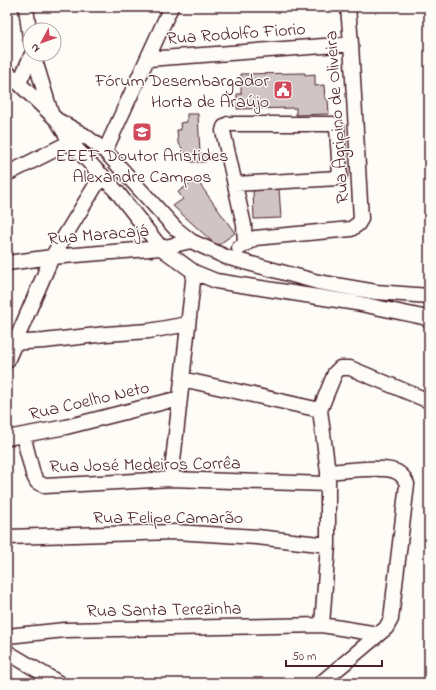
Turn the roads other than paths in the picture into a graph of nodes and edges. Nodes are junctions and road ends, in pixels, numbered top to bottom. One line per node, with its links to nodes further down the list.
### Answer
1 (26, 7): 4 (street)
2 (171, 7): 6 (street)
3 (348, 7): 5 (street, Rua Agripino de Oliveira)
4 (28, 22)
5 (351, 44): 6 (street, Rua Rodolfo Fiorio); 19 (street, Rua Agripino de Oliveira)
6 (148, 58): 14 (street)
7 (29, 62): 10 (street)
8 (36, 62): 11 (street)
9 (7, 72): 10 (street)
10 (19, 83): 11 (street)
11 (54, 117): 12 (street); 13 (street)
12 (84, 135): 13 (street); 14 (street)
13 (71, 143): 15 (street); 16 (street)
14 (105, 151): 18 (street)
15 (7, 174)
16 (102, 175): 20 (street); 21 (street)
17 (235, 184): 17 (street); 19 (street)
18 (191, 241): 20 (street, Rua Maracajá); 22 (street)
19 (245, 244): 22 (street)
20 (161, 248): 21 (street, Rua Maracajá); 24 (street)
21 (52, 257): 23 (street, Rua Maracajá); 31 (street)
22 (226, 257): 25 (street)
23 (7, 263)
24 (194, 272): 27 (street); 30 (street)
25 (321, 282): 26 (street); 27 (street); 28 (street)
26 (429, 296)
27 (315, 297): 28 (street)
28 (356, 303): 29 (street)
29 (429, 320)
30 (188, 324): 31 (street); 33 (street)
31 (11, 342): 32 (street)
32 (7, 362)
33 (182, 379): 34 (street); 36 (street)
34 (180, 398): 37 (street, Rua Coelho Neto); 40 (street)
35 (429, 401): 36 (street)
36 (320, 410): 39 (street)
37 (23, 435): 38 (street, Rua Coelho Neto); 40 (street, Rua José Medeiros Corrêa)
38 (7, 438)
39 (328, 478): 40 (street, Rua José Medeiros Corrêa); 42 (street); 44 (street, Rua José Medeiros Corrêa)
40 (171, 480)
41 (7, 537): 42 (street, Rua Felipe Camarão)
42 (328, 545): 43 (street)
43 (322, 626): 44 (street, Rua Santa Terezinha); 45 (street, Rua Santa Terezinha)
44 (378, 634): 48 (street)
45 (7, 636)
46 (7, 652): 47 (street)
47 (59, 683)
48 (321, 683)

